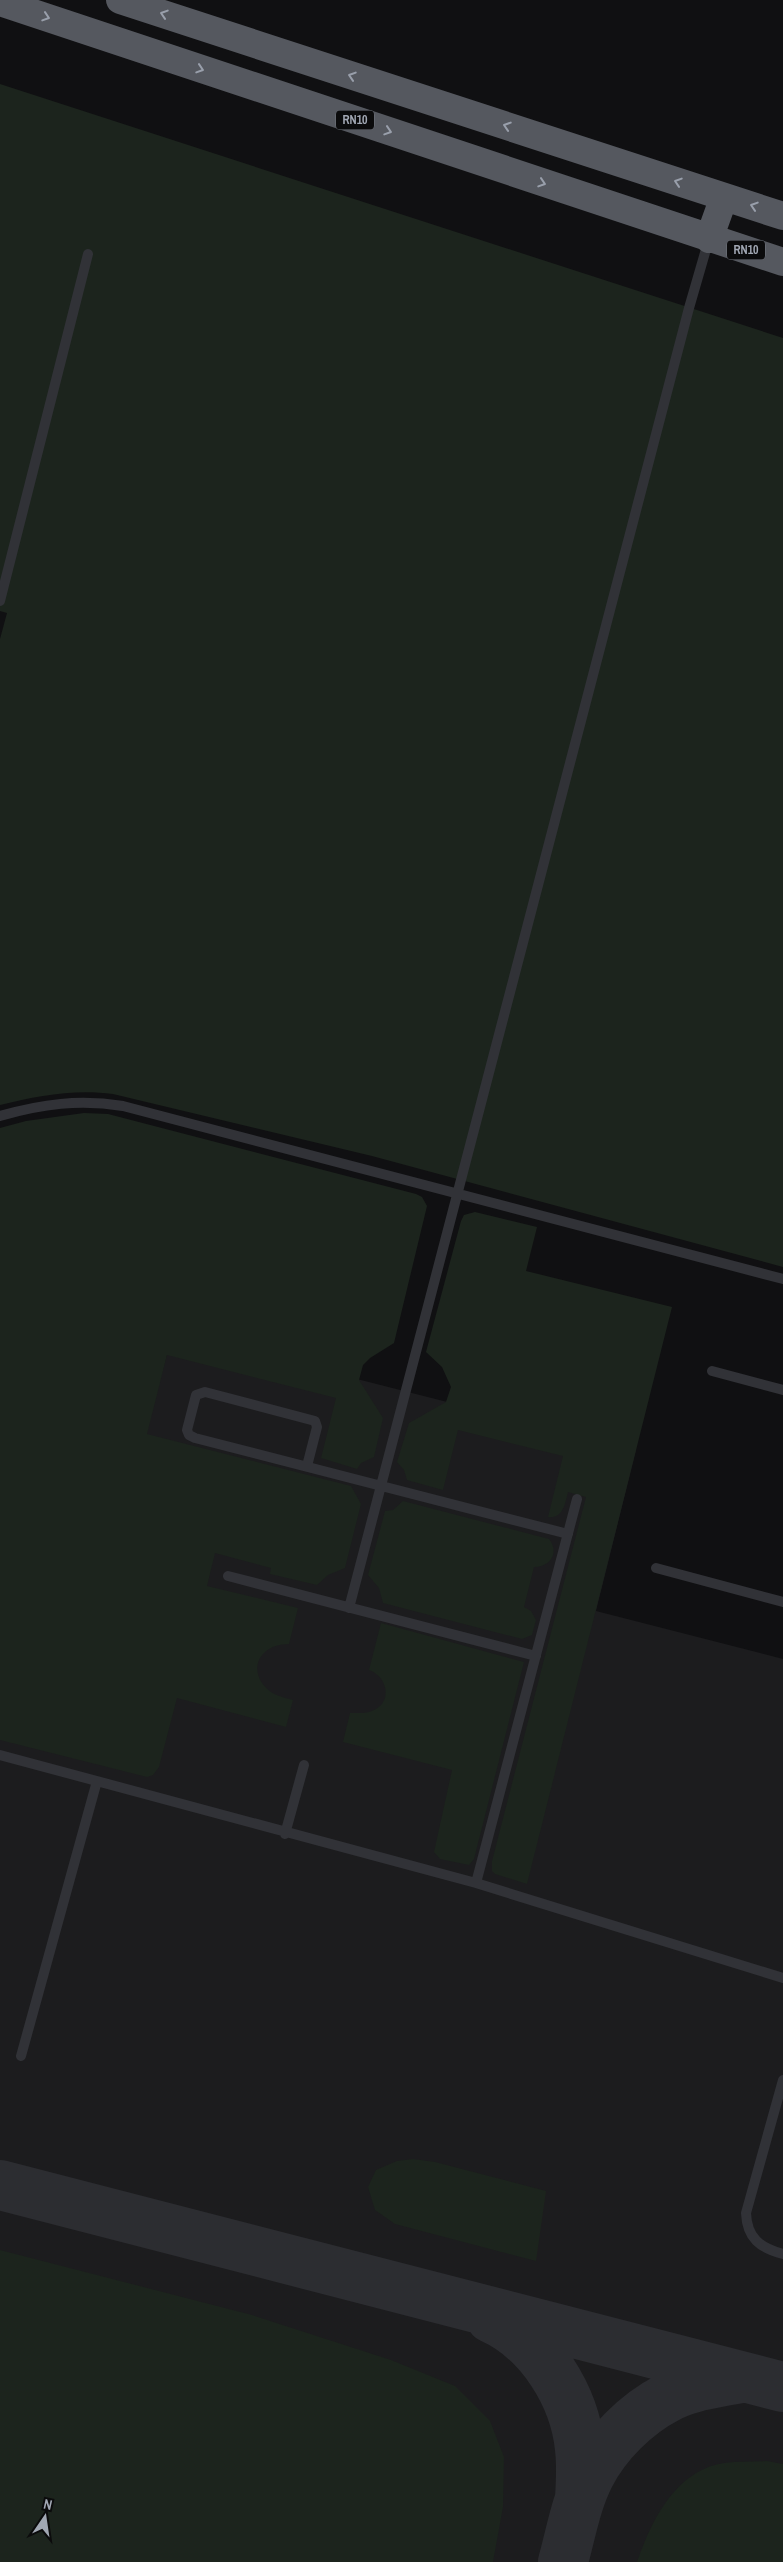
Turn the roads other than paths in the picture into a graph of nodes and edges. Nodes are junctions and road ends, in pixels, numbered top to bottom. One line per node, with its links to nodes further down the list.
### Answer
1 (120, 0): 3 (highway, one-way to 1)
2 (0, 2): 5 (highway, RN10, one-way to 5)
3 (724, 197): 4 (highway, one-way to 3); 5 (highway)
4 (783, 216)
5 (709, 238): 7 (highway, RN10); 10 (lane)
6 (88, 254): 8 (lane)
7 (783, 262)
8 (0, 601)
9 (0, 1116): 10 (lane)
10 (457, 1194): 11 (lane); 15 (lane)
11 (783, 1279)
12 (712, 1371): 13 (lane)
13 (783, 1390)
14 (307, 1466): 14 (lane); 15 (lane)
15 (381, 1485): 17 (lane); 21 (lane)
16 (577, 1499): 17 (lane)
17 (568, 1534): 22 (lane)
18 (656, 1568): 20 (lane)
19 (228, 1576): 21 (lane)
20 (783, 1602)
21 (349, 1608): 22 (lane)
22 (536, 1656): 27 (lane)
23 (0, 1755): 25 (lane)
24 (304, 1765): 26 (lane)
25 (98, 1781): 26 (lane); 29 (lane)
26 (285, 1834): 27 (lane)
27 (476, 1883): 28 (lane)
28 (783, 1978)
29 (21, 2056)
30 (783, 2080): 31 (lane)
31 (783, 2254)

